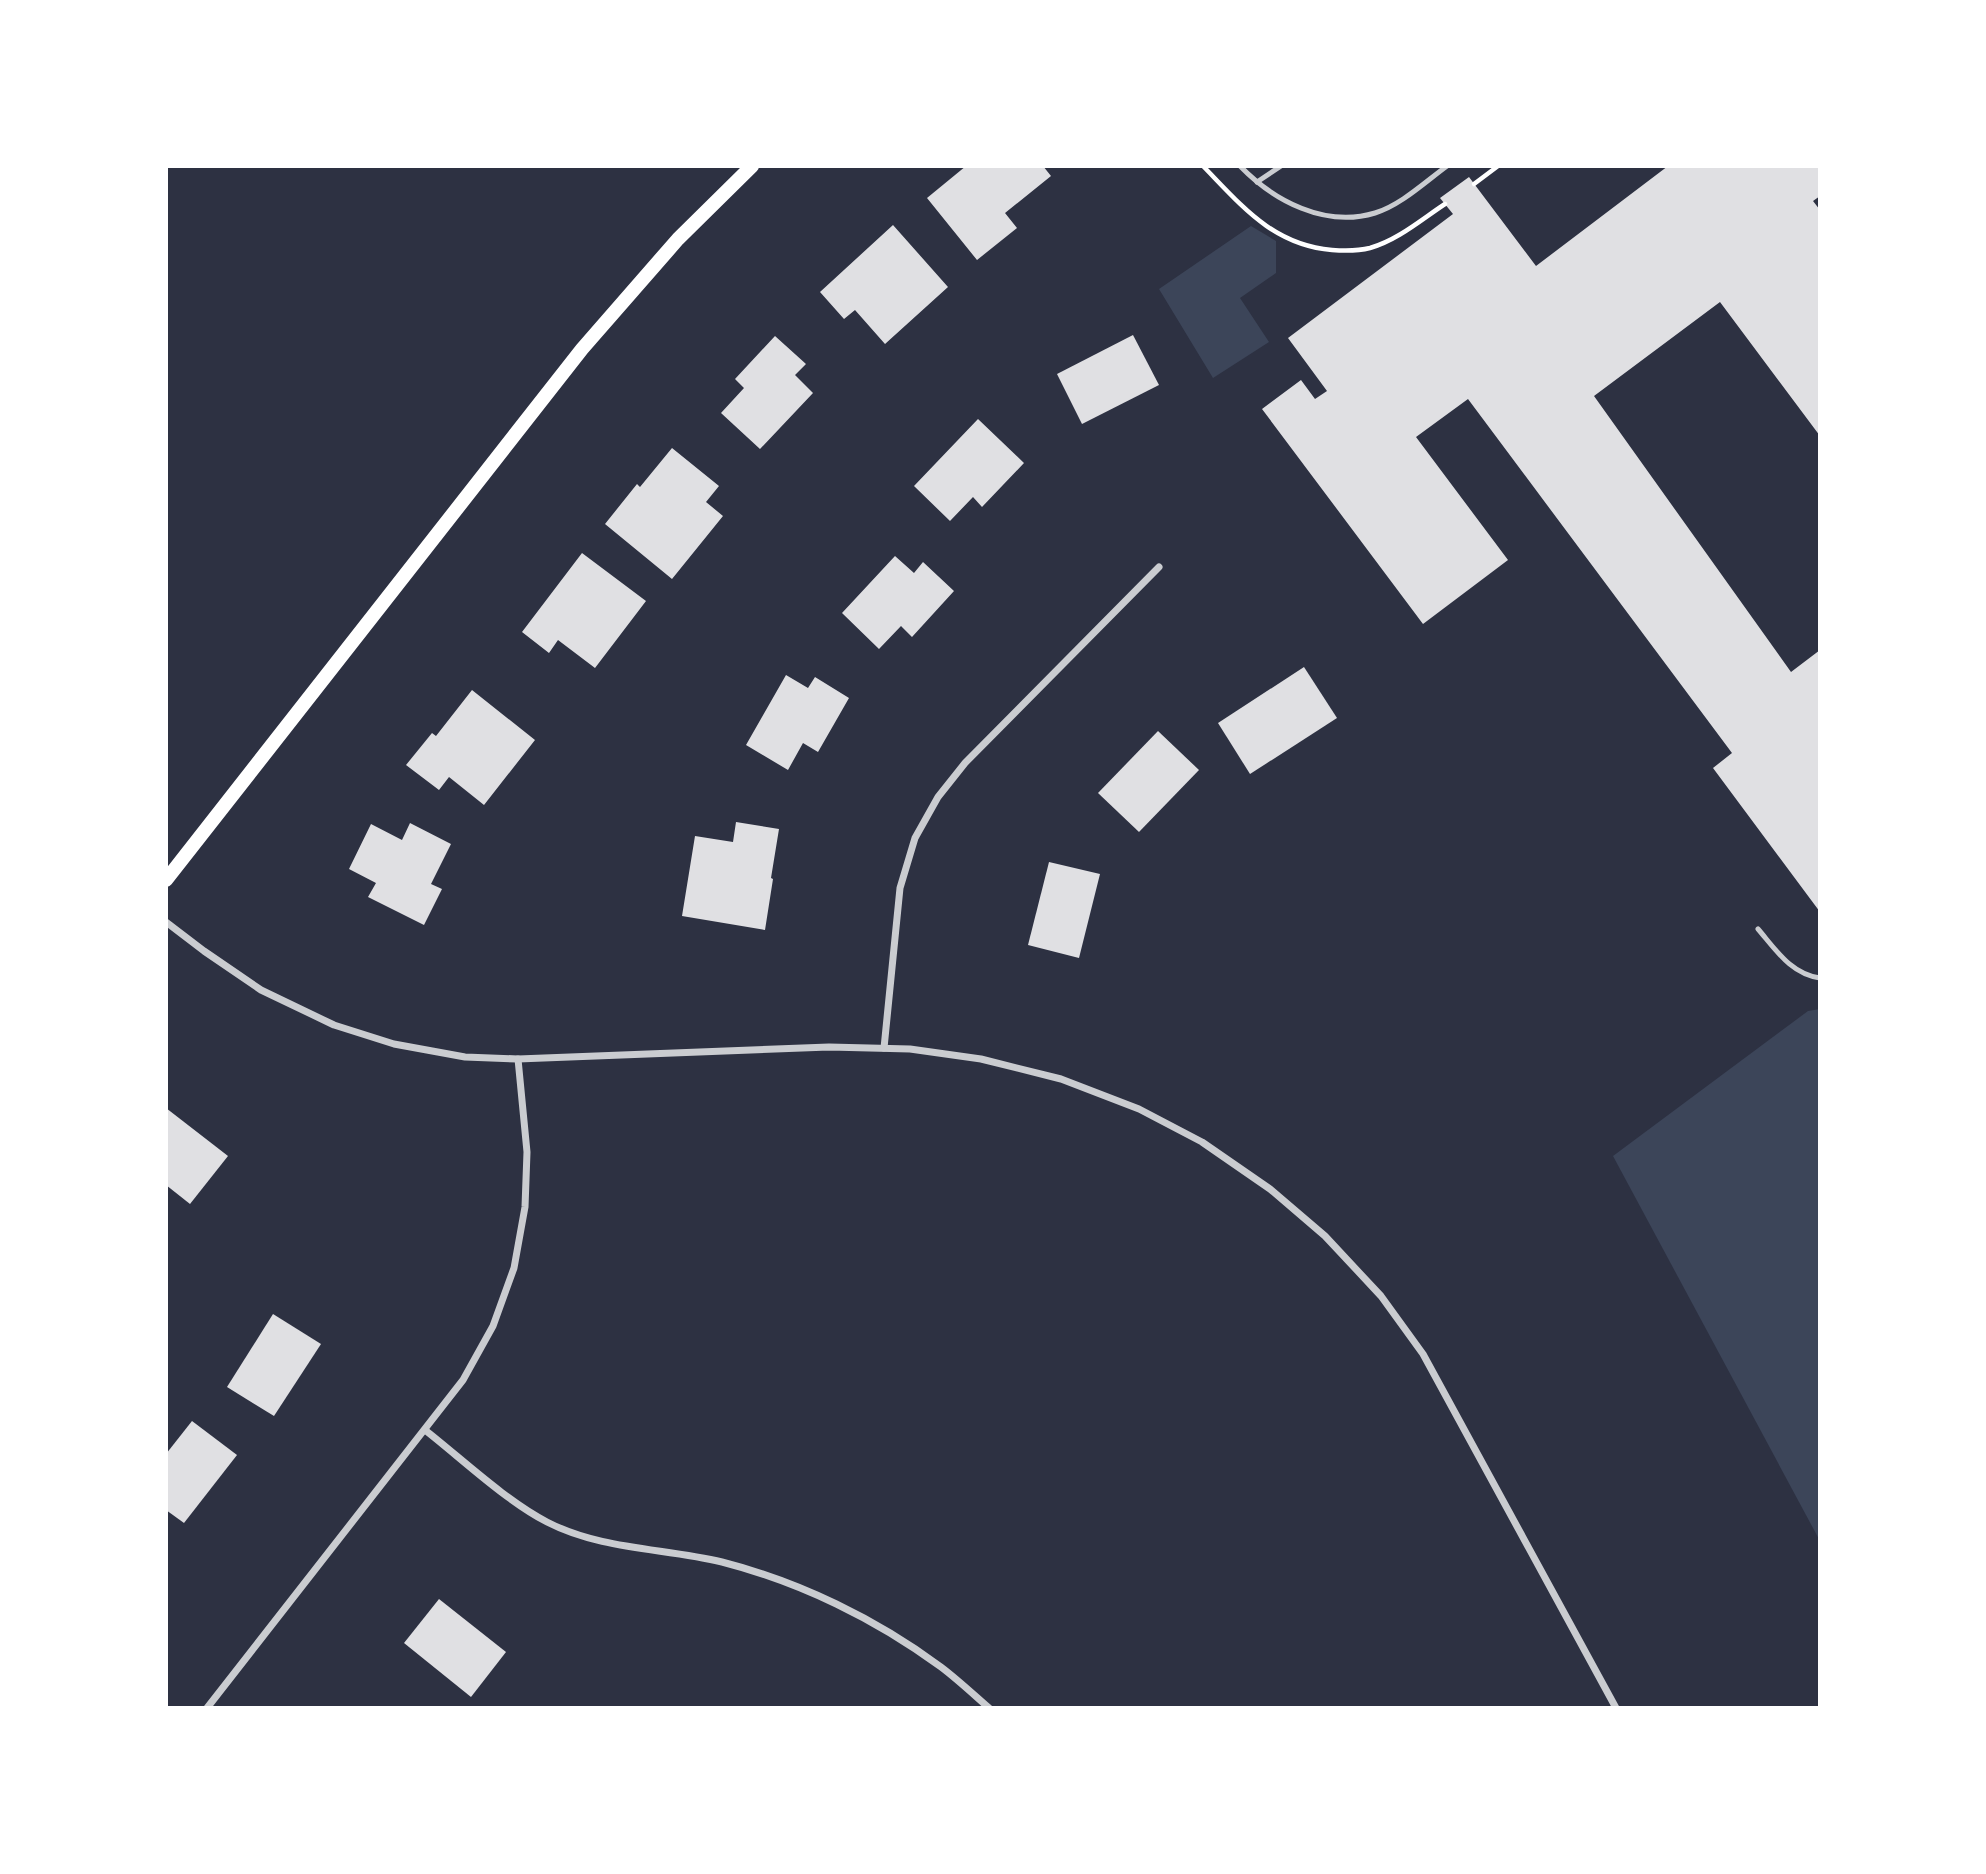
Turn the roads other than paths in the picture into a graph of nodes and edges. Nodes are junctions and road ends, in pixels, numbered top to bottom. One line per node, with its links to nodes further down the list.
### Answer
1 (752, 166): 7 (main road)
2 (1240, 166): 5 (lane)
3 (1281, 166): 5 (lane)
4 (1447, 166): 5 (lane)
5 (1257, 182)
6 (1159, 567): 11 (street)
7 (166, 880)
8 (166, 922): 12 (street)
9 (1758, 929): 10 (lane)
10 (1820, 978)
11 (884, 1048): 12 (street); 16 (street)
12 (518, 1059): 13 (street)
13 (425, 1430): 14 (street); 15 (street)
14 (207, 1708)
15 (989, 1708)
16 (1616, 1708)

